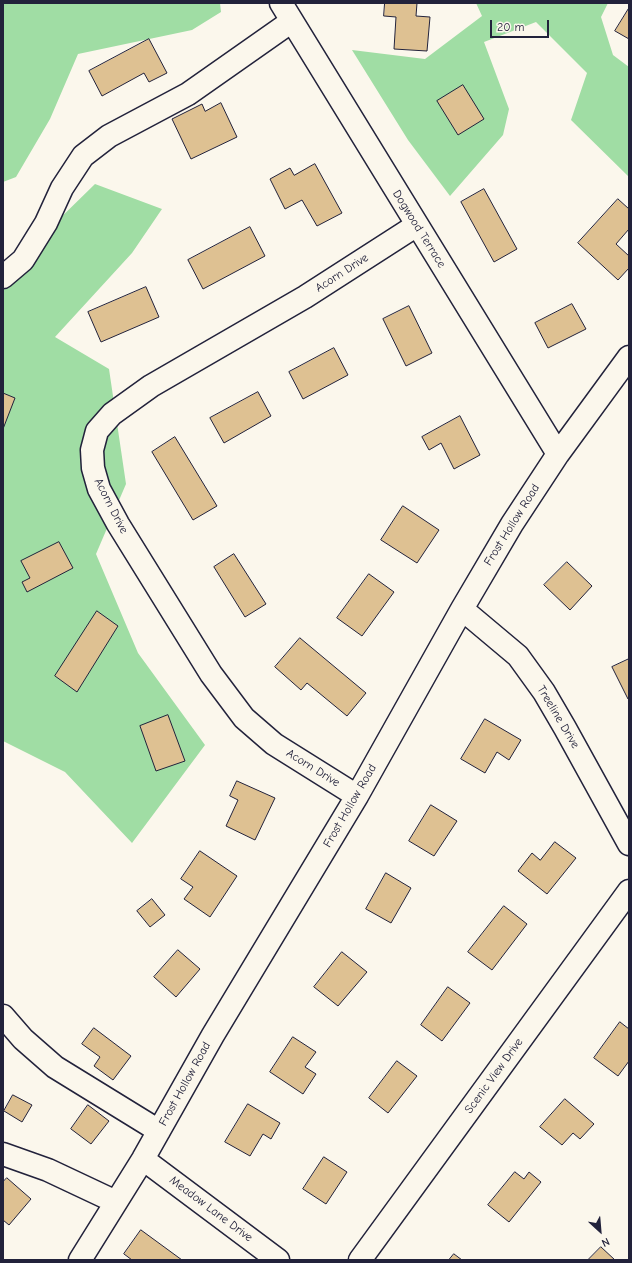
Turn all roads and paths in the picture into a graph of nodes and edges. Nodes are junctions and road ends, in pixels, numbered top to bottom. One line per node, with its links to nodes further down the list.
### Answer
1 (286, 12): 2 (street, Dogwood Terrace); 3 (street)
2 (417, 225): 5 (street, Dogwood Terrace); 7 (street, Acorn Drive)
3 (3, 277)
4 (629, 357): 5 (street, Frost Hollow Road)
5 (558, 454): 6 (street, Frost Hollow Road)
6 (462, 609): 7 (street, Frost Hollow Road); 8 (street, Treeline Drive)
7 (358, 796): 11 (street, Frost Hollow Road)
8 (629, 844)
9 (629, 891): 17 (street, Scenic View Drive)
10 (3, 1016): 11 (street)
11 (159, 1131): 13 (street, Frost Hollow Road)
12 (3, 1154): 14 (street)
13 (143, 1159): 14 (street, Frost Hollow Road); 16 (street, Meadow Lane Drive)
14 (116, 1202): 15 (street, Frost Hollow Road)
15 (80, 1260)
16 (278, 1260)
17 (360, 1260)

